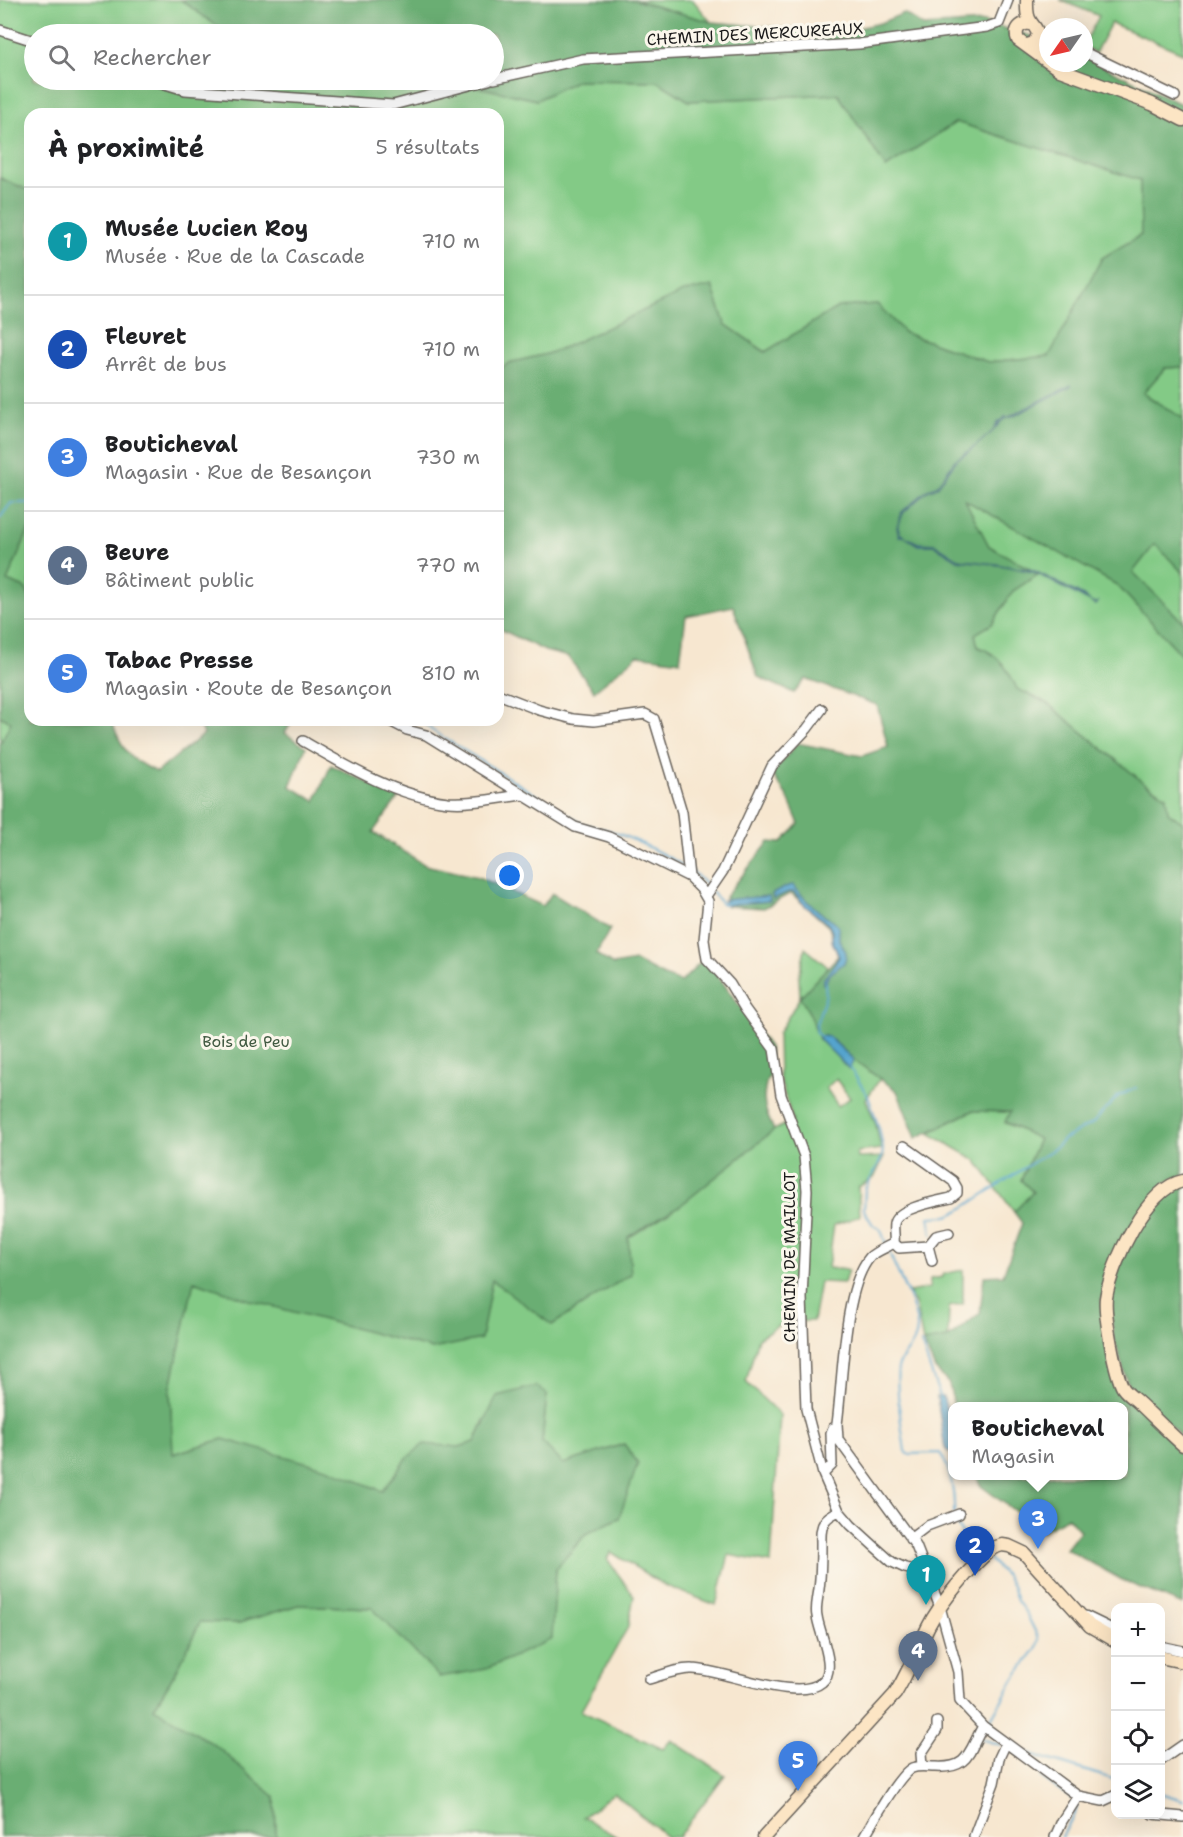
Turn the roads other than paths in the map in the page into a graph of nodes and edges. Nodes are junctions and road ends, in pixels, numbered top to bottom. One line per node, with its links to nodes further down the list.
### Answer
1 (1008, 0): 4 (street)
2 (1021, 0): 5 (street)
3 (1027, 0): 5 (street)
4 (999, 22): 5 (street); 12 (street, CHEMIN DES MERCUREAUX)
5 (1023, 27): 8 (street); 8 (street)
6 (0, 30): 7 (street)
7 (24, 38)
8 (1038, 39)
9 (1093, 56): 16 (street)
10 (1068, 72): 13 (street)
11 (1073, 72): 13 (street)
12 (504, 76)
13 (1080, 77): 17 (street)
14 (185, 90): 15 (street)
15 (451, 90)
16 (1175, 96)
17 (1183, 120)
18 (504, 696): 23 (street)
19 (822, 709): 24 (street)
20 (399, 726): 22 (street)
21 (303, 741): 22 (street)
22 (522, 795): 23 (street)
23 (689, 871): 24 (street)
24 (709, 892): 33 (street, CHEMIN DE MAILLOT)
25 (904, 1146): 28 (street)
26 (1183, 1181): 32 (street)
27 (949, 1233): 29 (street)
28 (889, 1246): 29 (street); 31 (street)
29 (928, 1246): 30 (street)
30 (932, 1261)
31 (837, 1424): 33 (street); 36 (street)
32 (1183, 1444)
33 (823, 1474): 34 (street, CHEMIN DE MAILLOT)
34 (839, 1511): 37 (street, CHEMIN DE MAILLOT); 46 (street)
35 (955, 1516): 36 (street)
36 (910, 1539): 37 (street)
37 (926, 1568): 38 (street)
38 (940, 1607): 39 (street); 48 (street); 58 (street)
39 (1075, 1610): 40 (street); 41 (street)
40 (1111, 1628)
41 (1111, 1638)
42 (1165, 1647): 43 (street)
43 (1183, 1652)
44 (1165, 1658): 45 (street)
45 (1183, 1662)
46 (649, 1679)
47 (937, 1722): 52 (street)
48 (985, 1728): 50 (street); 52 (street)
49 (1183, 1745): 51 (street)
50 (1005, 1746): 53 (street); 57 (street)
51 (1165, 1758)
52 (922, 1766): 59 (street)
53 (1076, 1799): 54 (street); 60 (street)
54 (1111, 1799)
55 (1165, 1816): 56 (street)
56 (1183, 1817)
57 (974, 1836)
58 (764, 1837)
59 (864, 1837)
60 (1055, 1837)

